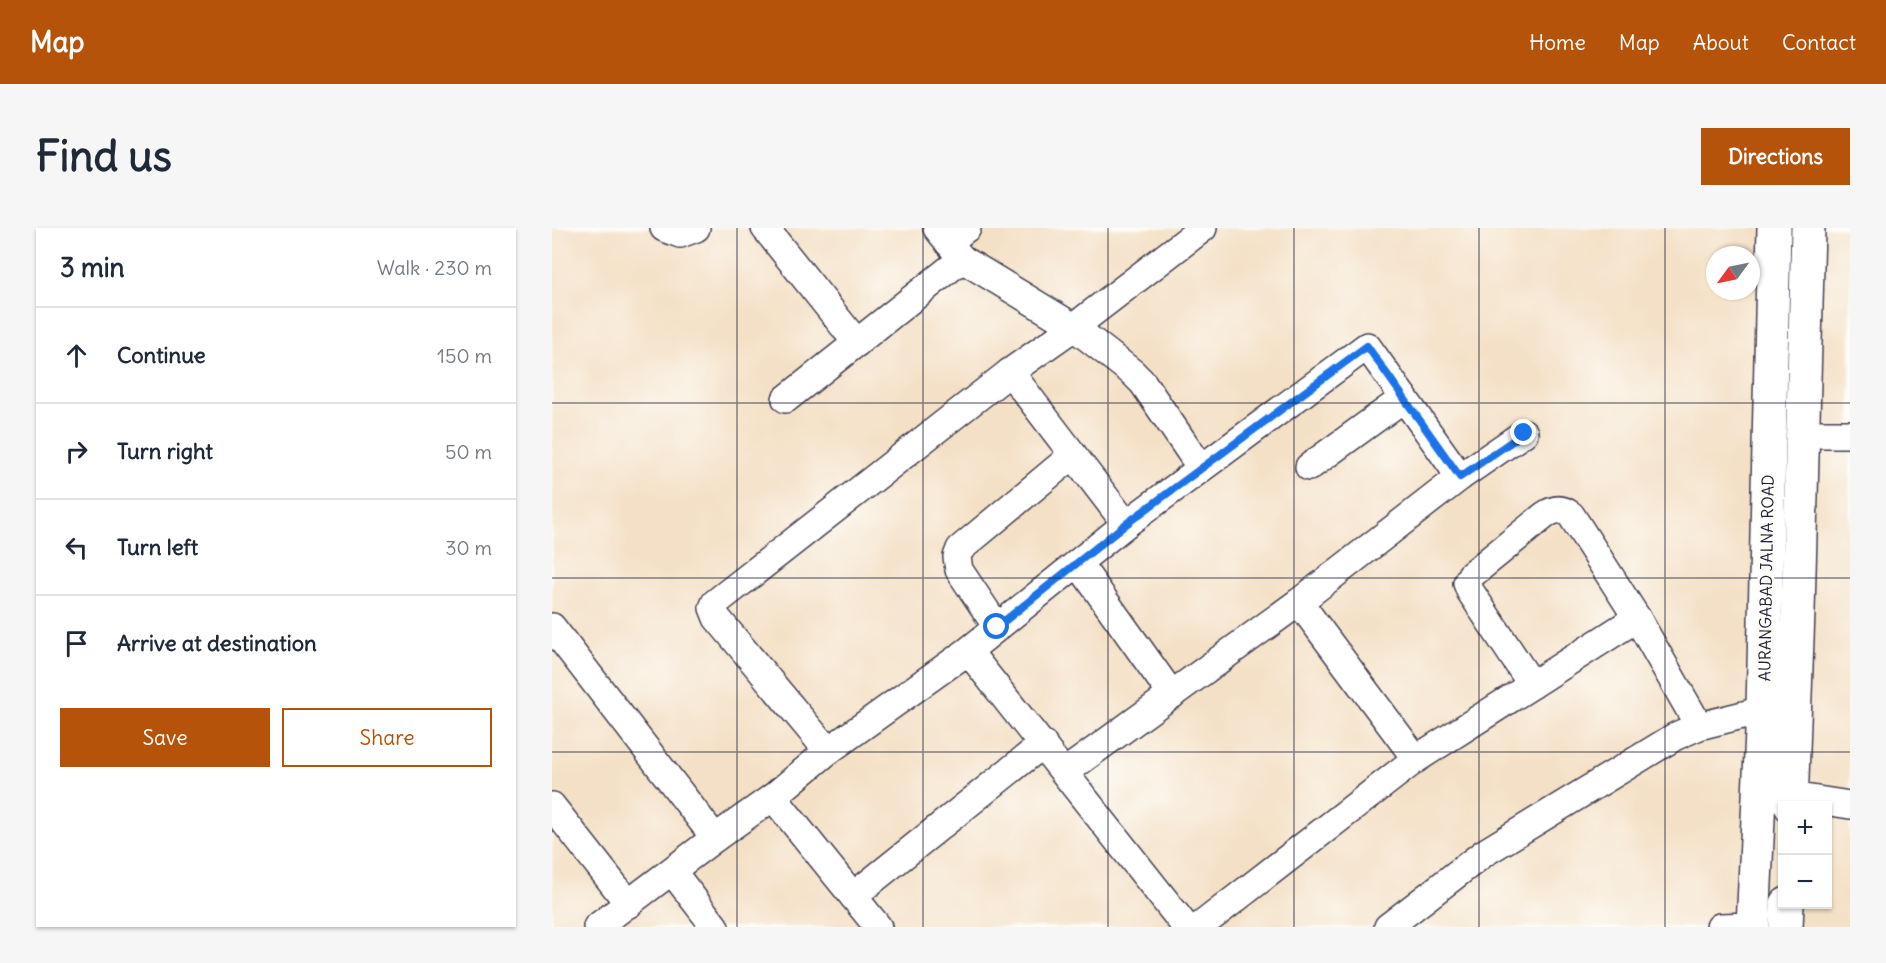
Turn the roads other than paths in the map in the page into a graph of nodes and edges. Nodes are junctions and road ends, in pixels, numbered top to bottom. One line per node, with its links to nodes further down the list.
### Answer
1 (664, 228): 2 (street)
2 (696, 228)
3 (765, 228): 9 (street)
4 (1203, 228): 8 (street)
5 (1774, 228): 29 (highway, AURANGABAD JALNA ROAD)
6 (1808, 228): 14 (highway, AURANGABAD JALNA ROAD)
7 (954, 239): 8 (street); 9 (street)
8 (1074, 327): 10 (street); 18 (street)
9 (857, 343): 12 (street)
10 (1010, 372): 16 (street); 32 (street)
11 (1404, 398): 17 (street); 18 (street); 19 (street)
12 (786, 399)
13 (1524, 433): 19 (street)
14 (1803, 434): 15 (street); 37 (highway, AURANGABAD JALNA ROAD)
15 (1850, 434)
16 (1073, 454): 20 (street); 25 (street)
17 (1309, 467)
18 (1202, 468): 20 (street)
19 (1460, 477): 22 (street)
20 (1126, 524): 21 (street)
21 (1078, 563): 25 (street); 28 (street)
22 (1299, 602): 28 (street); 33 (street)
23 (1637, 618): 27 (street); 27 (street); 30 (street)
24 (552, 627): 41 (street)
25 (997, 627): 26 (street)
26 (968, 651): 31 (street); 32 (street)
27 (1532, 685): 33 (street)
28 (1172, 695): 34 (street)
29 (1763, 710): 30 (street); 35 (highway, AURANGABAD JALNA ROAD)
30 (1699, 726): 52 (street)
31 (1042, 744): 34 (street); 43 (street)
32 (828, 751): 36 (street)
33 (1416, 759): 51 (street)
34 (1065, 772): 50 (street)
35 (1758, 790): 37 (street); 46 (highway, AURANGABAD JALNA ROAD)
36 (773, 797): 41 (street); 43 (street)
37 (1791, 801)
38 (1832, 804): 39 (street)
39 (1850, 805)
40 (552, 806): 44 (street)
41 (715, 838): 42 (street)
42 (672, 871): 44 (street); 48 (street)
43 (853, 896): 49 (street)
44 (629, 904): 47 (street)
45 (1787, 909): 54 (highway)
46 (1753, 926): 53 (street)
47 (597, 927)
48 (715, 927)
49 (878, 927)
50 (1186, 927)
51 (1199, 927)
52 (1388, 927)
53 (1720, 927)
54 (1786, 927)

